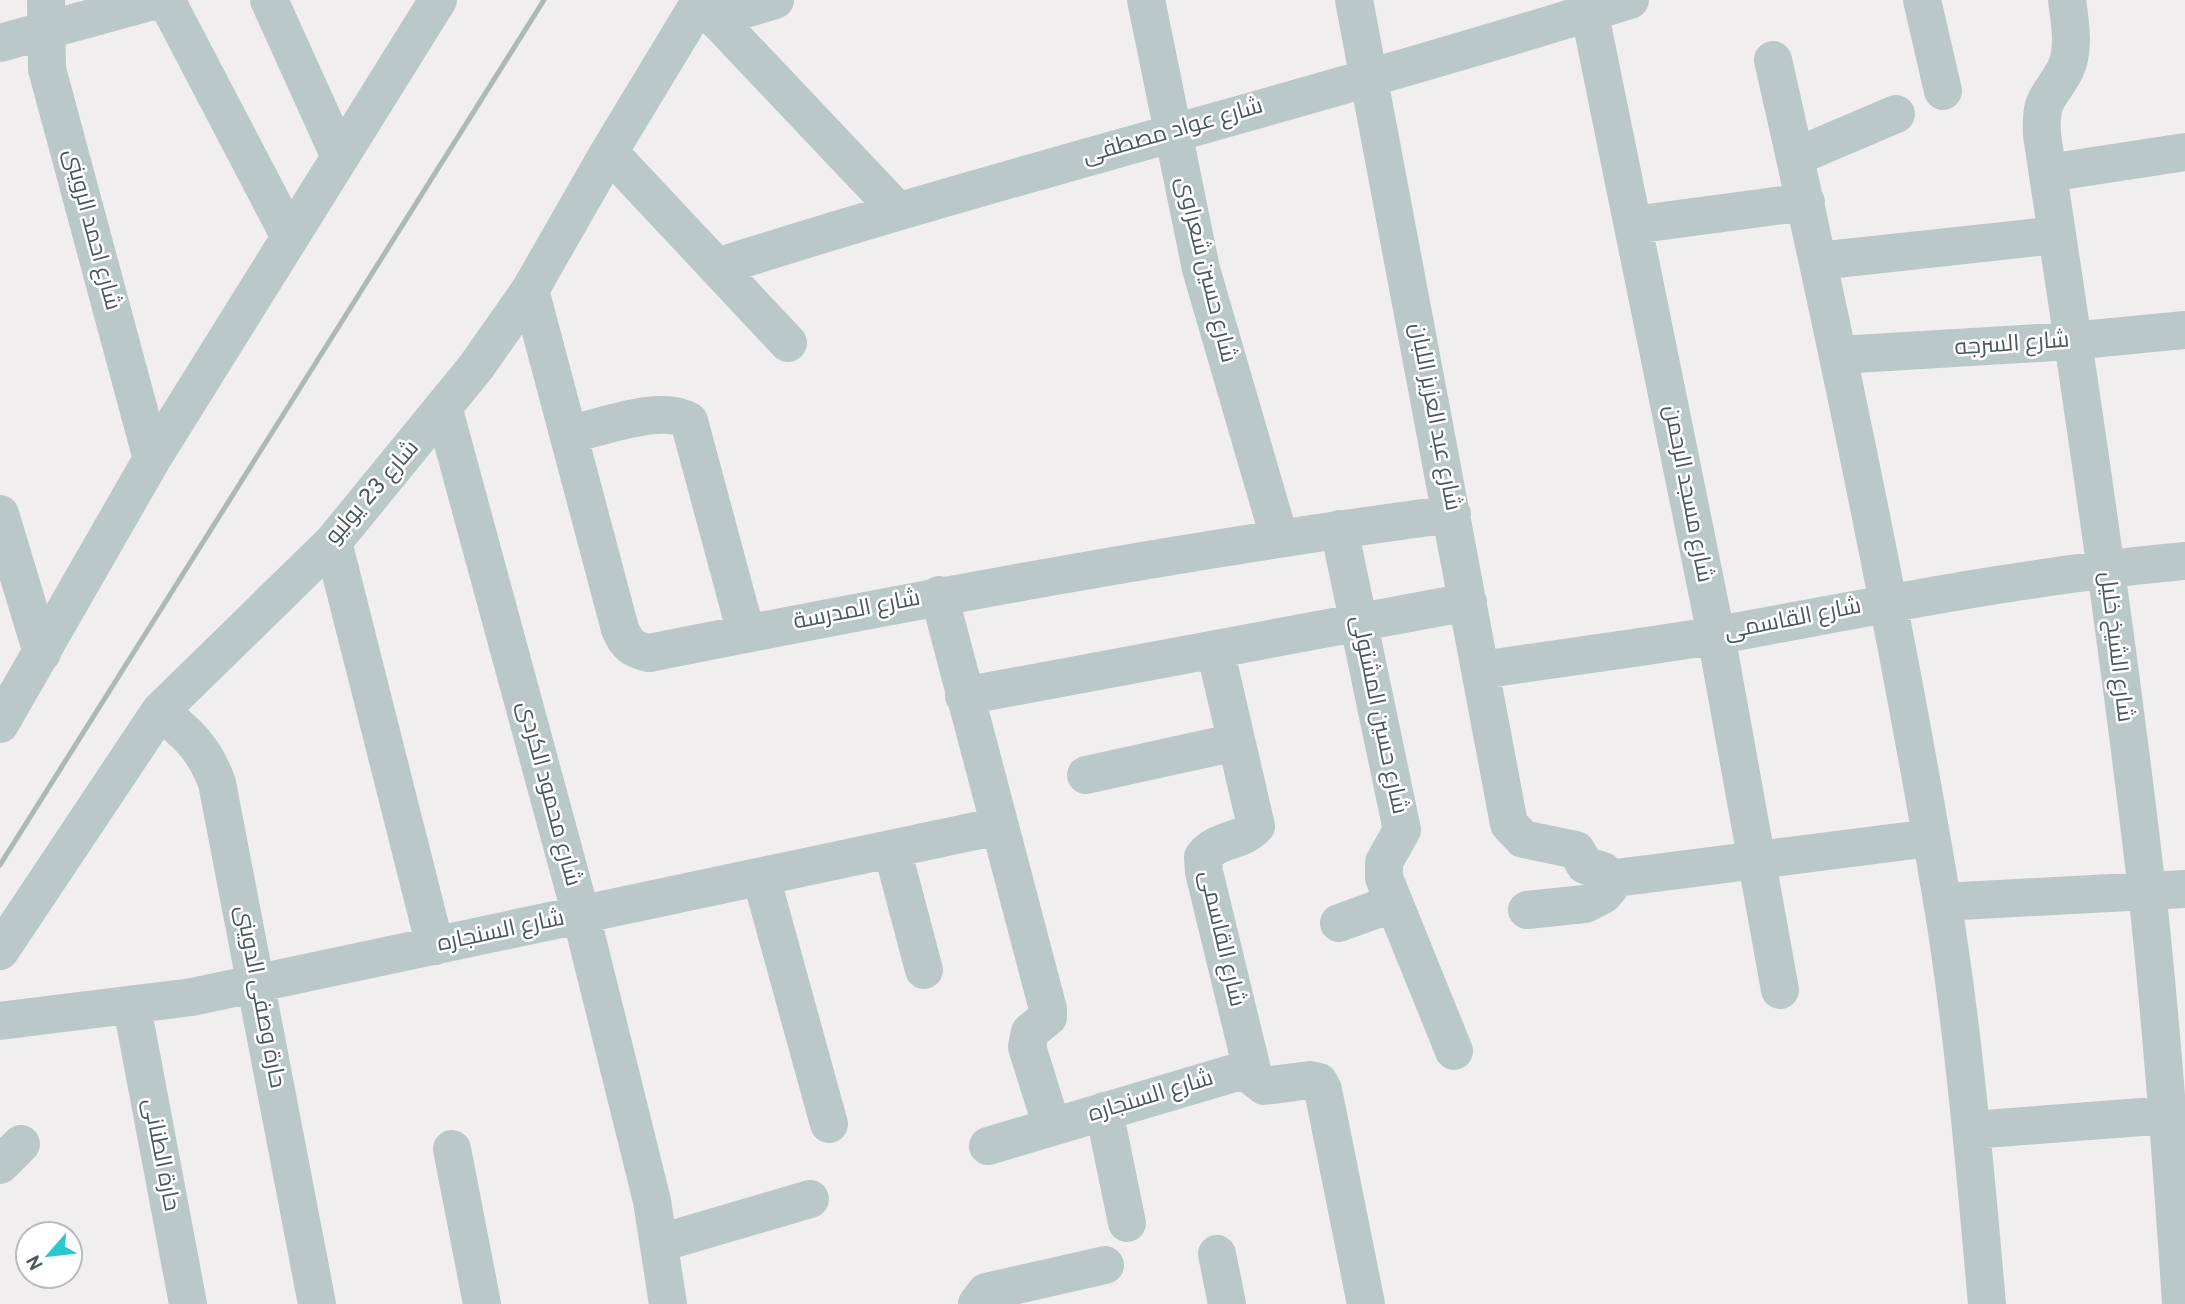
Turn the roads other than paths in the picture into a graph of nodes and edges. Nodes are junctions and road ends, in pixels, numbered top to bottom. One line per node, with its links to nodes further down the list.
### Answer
1 (157, 0): 13 (street)
2 (166, 0): 29 (street)
3 (269, 0): 22 (street)
4 (438, 0): 22 (street)
5 (775, 0): 11 (street)
6 (1146, 0): 19 (street, شارع حسين شعراوى)
7 (1354, 0): 16 (street, شارع عبد العزيز اللبان)
8 (1630, 0): 12 (street, شارع عواد مصطفى)
9 (1922, 0): 17 (street)
10 (2067, 0): 24 (street, شارع الشيخ خليل)
11 (705, 6): 20 (street, شارع 23 يوليو); 26 (street)
12 (1588, 6): 16 (street, شارع عواد مصطفى); 27 (street, شارع مسجد الرحمن)
13 (46, 15): 14 (street); 39 (street, شارع احمد الروينى)
14 (0, 43)
15 (1773, 60): 23 (street)
16 (1370, 77): 19 (street, شارع عواد مصطفى); 41 (street, شارع عبد العزيز اللبان)
17 (1943, 92)
18 (1896, 114): 23 (street)
19 (1172, 133): 26 (street, شارع عواد مصطفى); 43 (street, شارع حسين شعراوى)
20 (608, 152): 31 (street); 32 (street, شارع 23 يوليو)
21 (2185, 152): 24 (street)
22 (340, 157): 29 (street)
23 (1795, 157): 25 (street)
24 (2048, 173): 28 (street, شارع الشيخ خليل)
25 (1806, 202): 27 (street); 30 (street)
26 (897, 210): 31 (street, شارع عواد مصطفى)
27 (1633, 225): 52 (street, شارع مسجد الرحمن)
28 (2057, 236): 30 (street); 34 (street, شارع الشيخ خليل)
29 (290, 237): 39 (street)
30 (1818, 261): 36 (street)
31 (717, 268): 35 (street)
32 (530, 290): 37 (street, شارع 23 يوليو); 38 (street, شارع المدرسة)
33 (2185, 330): 34 (street, شارع السرجه)
34 (2071, 341): 36 (street, شارع السرجه); 46 (street, شارع الشيخ خليل)
35 (788, 343)
36 (1839, 355): 49 (street)
37 (444, 410): 44 (street, شارع 23 يوليو); 72 (street, شارع محمود الكردى)
38 (571, 434): 51 (street, شارع المدرسة); 51 (street)
39 (152, 459): 54 (street)
40 (0, 514): 54 (street)
41 (1452, 514): 42 (street, شارع المدرسة); 48 (street, شارع عبد العزيز اللبان)
42 (1339, 529): 43 (street, شارع المدرسة); 50 (street, شارع حسين المشتولى)
43 (1279, 537): 47 (street, شارع المدرسة)
44 (333, 542): 57 (street, شارع 23 يوليو); 74 (street)
45 (2185, 561): 46 (street, شارع القاسمى)
46 (2105, 568): 49 (street, شارع القاسمى); 68 (street, شارع الشيخ خليل)
47 (939, 595): 51 (street, شارع المدرسة); 56 (street)
48 (1468, 602): 50 (street); 55 (street, شارع عبد العزيز اللبان)
49 (1886, 603): 52 (street, شارع القاسمى); 62 (street)
50 (1358, 623): 53 (street); 70 (street, شارع حسين المشتولى)
51 (746, 634)
52 (1716, 635): 55 (street, شارع القاسمى); 64 (street, شارع مسجد الرحمن)
53 (1214, 649): 56 (street); 59 (street, شارع القاسمى)
54 (42, 653): 58 (street)
55 (1481, 670): 66 (street, شارع عبد العزيز اللبان)
56 (964, 696): 61 (street)
57 (160, 710): 75 (street, شارع 23 يوليو); 77 (street, حارة وصفى الدوينى)
58 (0, 724)
59 (1236, 741): 60 (street); 82 (street, شارع القاسمى)
60 (1086, 775)
61 (999, 826): 63 (street, شارع السنجاره); 86 (street)
62 (1930, 838): 64 (street); 69 (street)
63 (892, 849): 65 (street, شارع السنجاره); 76 (street)
64 (1757, 860): 66 (street); 78 (street, شارع مسجد الرحمن)
65 (761, 877): 72 (street, شارع السنجاره); 85 (street)
66 (1608, 879): 71 (street)
67 (2185, 889): 68 (street)
68 (2147, 891): 69 (street); 84 (street, شارع الشيخ خليل)
69 (1942, 902): 87 (street)
70 (1394, 903): 73 (street); 81 (street, شارع حسين المشتولى)
71 (1527, 910)
72 (581, 915): 74 (street, شارع السنجاره); 92 (street, شارع محمود الكردى)
73 (1339, 923)
74 (435, 946): 77 (street, شارع السنجاره)
75 (0, 951)
76 (924, 970)
77 (256, 984): 79 (street, شارع السنجاره); 96 (street, حارة وصفى الدوينى)
78 (1780, 990)
79 (132, 1007): 80 (street, شارع السنجاره); 95 (street, حارة الطنانى)
80 (0, 1021)
81 (1454, 1051)
82 (1251, 1068): 83 (street, شارع السنجاره); 101 (street)
83 (1104, 1111): 86 (street, شارع السنجاره); 91 (street)
84 (2168, 1115): 87 (street); 103 (street, شارع الشيخ خليل)
85 (829, 1124)
86 (1052, 1127): 88 (street, شارع السنجاره)
87 (1972, 1130): 102 (street)
88 (988, 1146)
89 (452, 1149): 97 (street)
90 (810, 1199): 92 (street)
91 (1127, 1223)
92 (660, 1243): 98 (street, شارع محمود الكردى)
93 (1217, 1254): 100 (street)
94 (1105, 1265): 99 (street)
95 (188, 1304)
96 (317, 1304)
97 (482, 1304)
98 (668, 1304)
99 (977, 1304)
100 (1227, 1304)
101 (1366, 1304)
102 (1987, 1304)
103 (2181, 1304)

